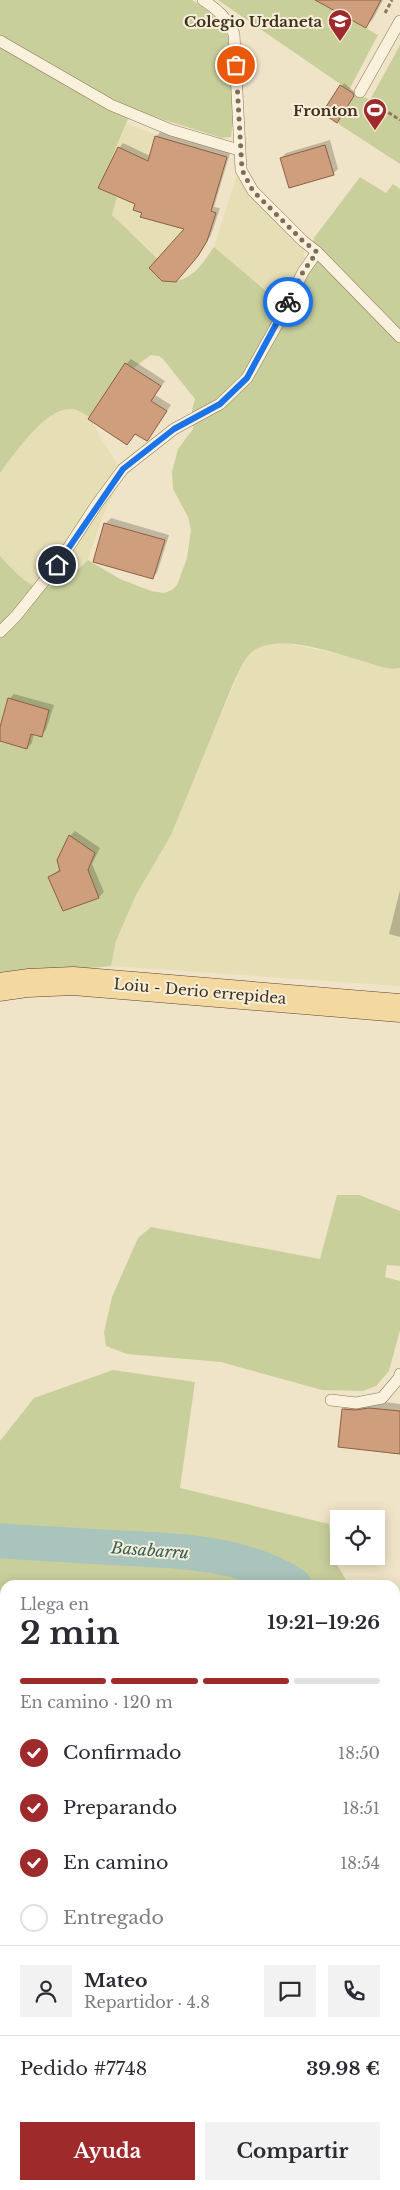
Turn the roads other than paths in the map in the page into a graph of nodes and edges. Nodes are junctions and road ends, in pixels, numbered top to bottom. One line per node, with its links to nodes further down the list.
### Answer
1 (203, 0): 5 (lane)
2 (400, 21): 4 (lane)
3 (0, 41): 5 (lane)
4 (360, 92)
5 (239, 150): 6 (lane)
6 (317, 252): 7 (lane); 8 (lane)
7 (400, 337)
8 (0, 632)
9 (0, 987): 10 (main road, Loiu - Derio errepidea)
10 (400, 1008)
11 (400, 1374): 12 (lane)
12 (331, 1400)

